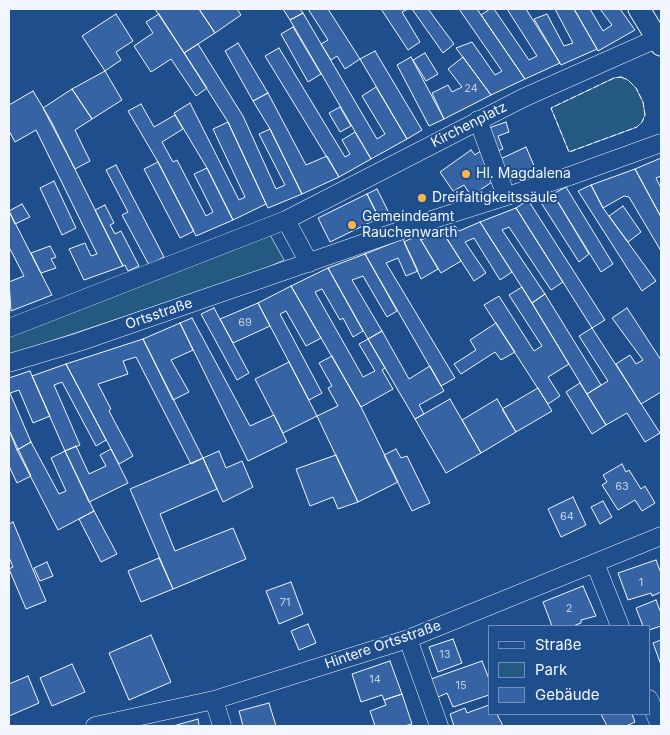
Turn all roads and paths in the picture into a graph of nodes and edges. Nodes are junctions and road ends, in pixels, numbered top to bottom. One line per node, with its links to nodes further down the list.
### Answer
1 (640, 9): 2 (main road)
2 (659, 42): 3 (street, Kirchenplatz)
3 (478, 120): 5 (street); 6 (street, Kirchenplatz)
4 (661, 143): 5 (street)
5 (506, 196): 7 (street)
6 (286, 220): 7 (street); 8 (street)
7 (309, 263): 9 (street, Ortsstraße)
8 (9, 328)
9 (9, 363)
10 (661, 536): 11 (street, Hintere Ortsstraße)
11 (595, 563): 12 (street); 13 (street, Hintere Ortsstraße)
12 (620, 625)
13 (408, 639): 14 (street, Hintere Ortsstraße); 18 (street)
14 (214, 700): 16 (street, Hintere Ortsstraße); 17 (street)
15 (650, 701): 19 (street)
16 (95, 726)
17 (222, 726)
18 (439, 726)
19 (660, 726)

